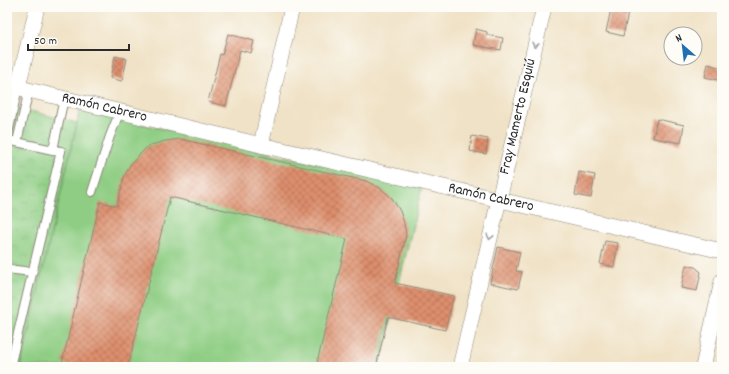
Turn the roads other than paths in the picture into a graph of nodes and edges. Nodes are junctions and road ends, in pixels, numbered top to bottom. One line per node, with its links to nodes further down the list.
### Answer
1 (37, 7): 4 (street)
2 (292, 7): 9 (street)
3 (544, 7): 12 (street, Fray Mamerto Esquiú, one-way to 12)
4 (18, 87): 5 (street, Ramón Cabrero); 7 (lane); 8 (lane)
5 (64, 98): 6 (street, Ramón Cabrero); 10 (lane)
6 (120, 111): 9 (street, Ramón Cabrero); 11 (lane)
7 (7, 139): 8 (lane)
8 (17, 142): 10 (lane)
9 (261, 145): 12 (street, Ramón Cabrero)
10 (53, 150): 15 (lane)
11 (92, 192)
12 (499, 199): 13 (street, Ramón Cabrero); 18 (street, Fray Mamerto Esquiú, one-way to 18)
13 (722, 251)
14 (7, 269): 15 (lane)
15 (32, 272): 17 (lane)
16 (722, 281): 19 (street)
17 (10, 367)
18 (460, 367)
19 (702, 367)

